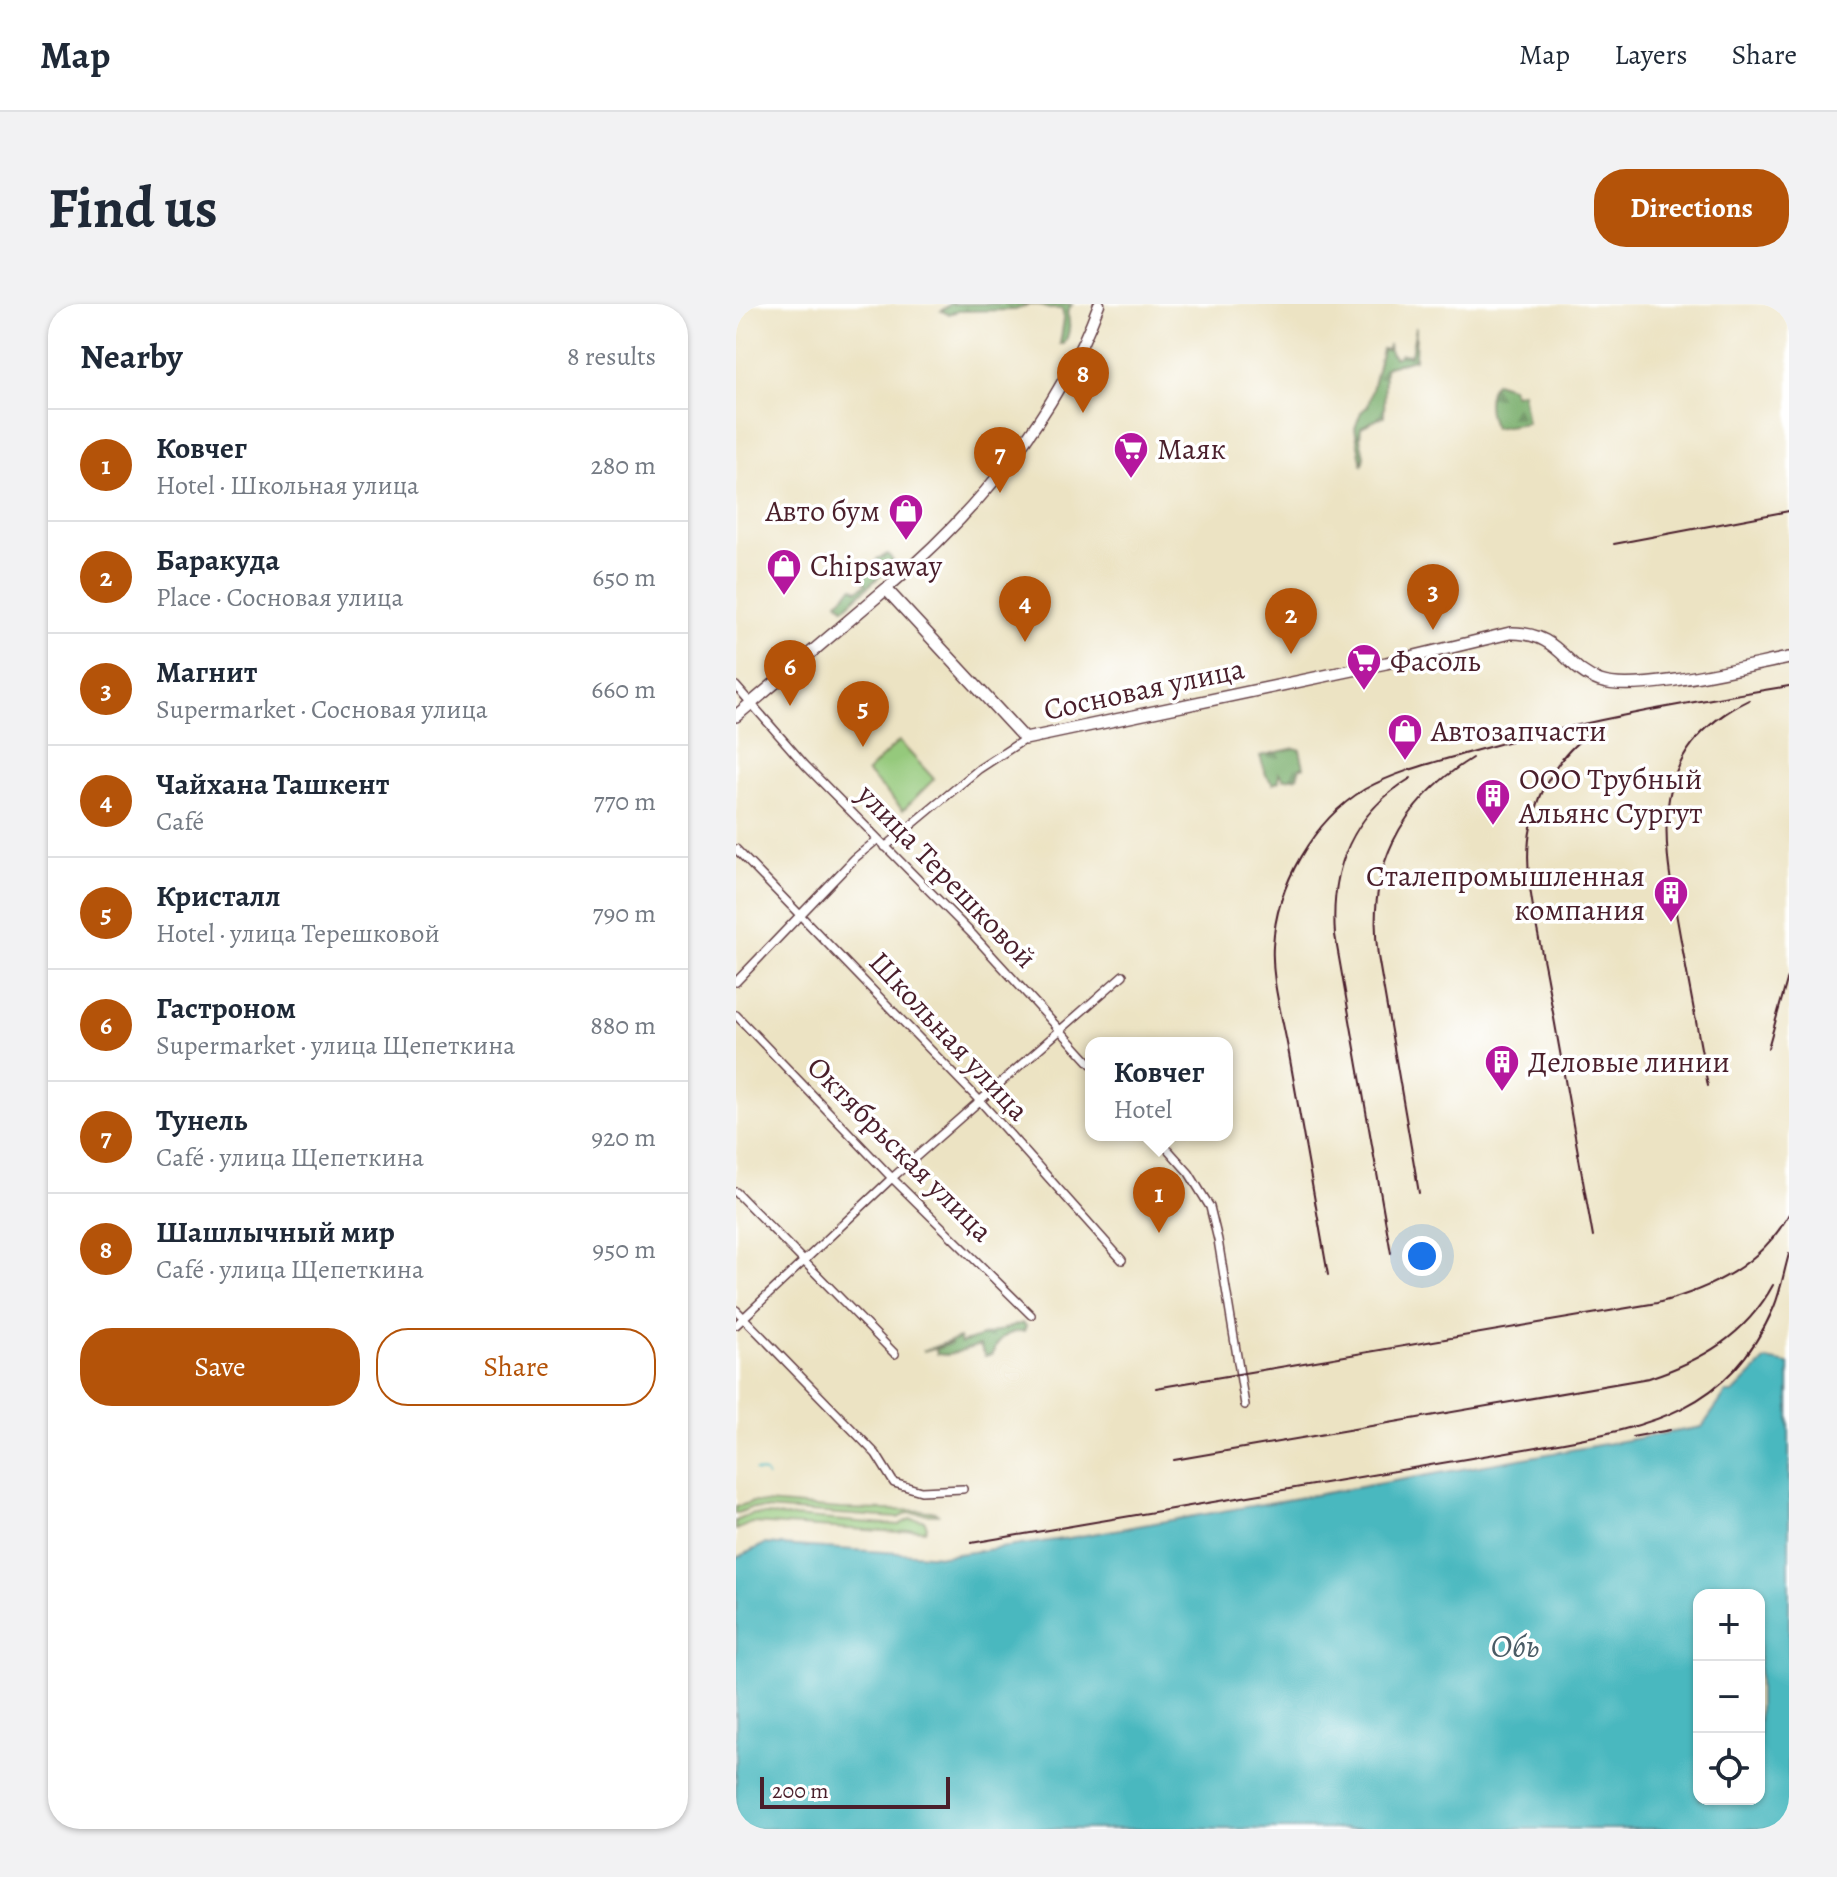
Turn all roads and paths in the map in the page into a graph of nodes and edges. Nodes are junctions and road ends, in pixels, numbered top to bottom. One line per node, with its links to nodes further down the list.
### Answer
1 (1099, 304): 2 (main road)
2 (886, 589): 5 (main road); 7 (main road, Сосновая улица)
3 (1789, 658): 7 (main road, Сосновая улица)
4 (736, 686): 5 (street, улица Терешковой)
5 (750, 704): 6 (main road); 8 (street, улица Терешковой)
6 (736, 716)
7 (1025, 739): 9 (street)
8 (878, 839): 9 (street, улица Терешковой); 11 (street)
9 (885, 847): 15 (street, улица Терешковой)
10 (736, 849): 11 (street, Школьная улица)
11 (801, 916): 13 (street); 17 (street, Школьная улица)
12 (1123, 975): 15 (street)
13 (736, 982)
14 (736, 1015): 19 (street, Октябрьская улица)
15 (1060, 1029): 16 (street, улица Терешковой); 17 (street)
16 (1085, 1057)
17 (980, 1101): 19 (street); 22 (street, Школьная улица)
18 (1160, 1141): 28 (street)
19 (892, 1178): 21 (street); 24 (street, Октябрьская улица)
20 (736, 1192): 21 (street)
21 (803, 1260): 25 (street); 27 (street)
22 (1122, 1260)
23 (736, 1310): 25 (street)
24 (1031, 1315)
25 (744, 1318): 26 (street); 29 (street)
26 (736, 1325)
27 (895, 1354)
28 (1245, 1405)
29 (963, 1489)

